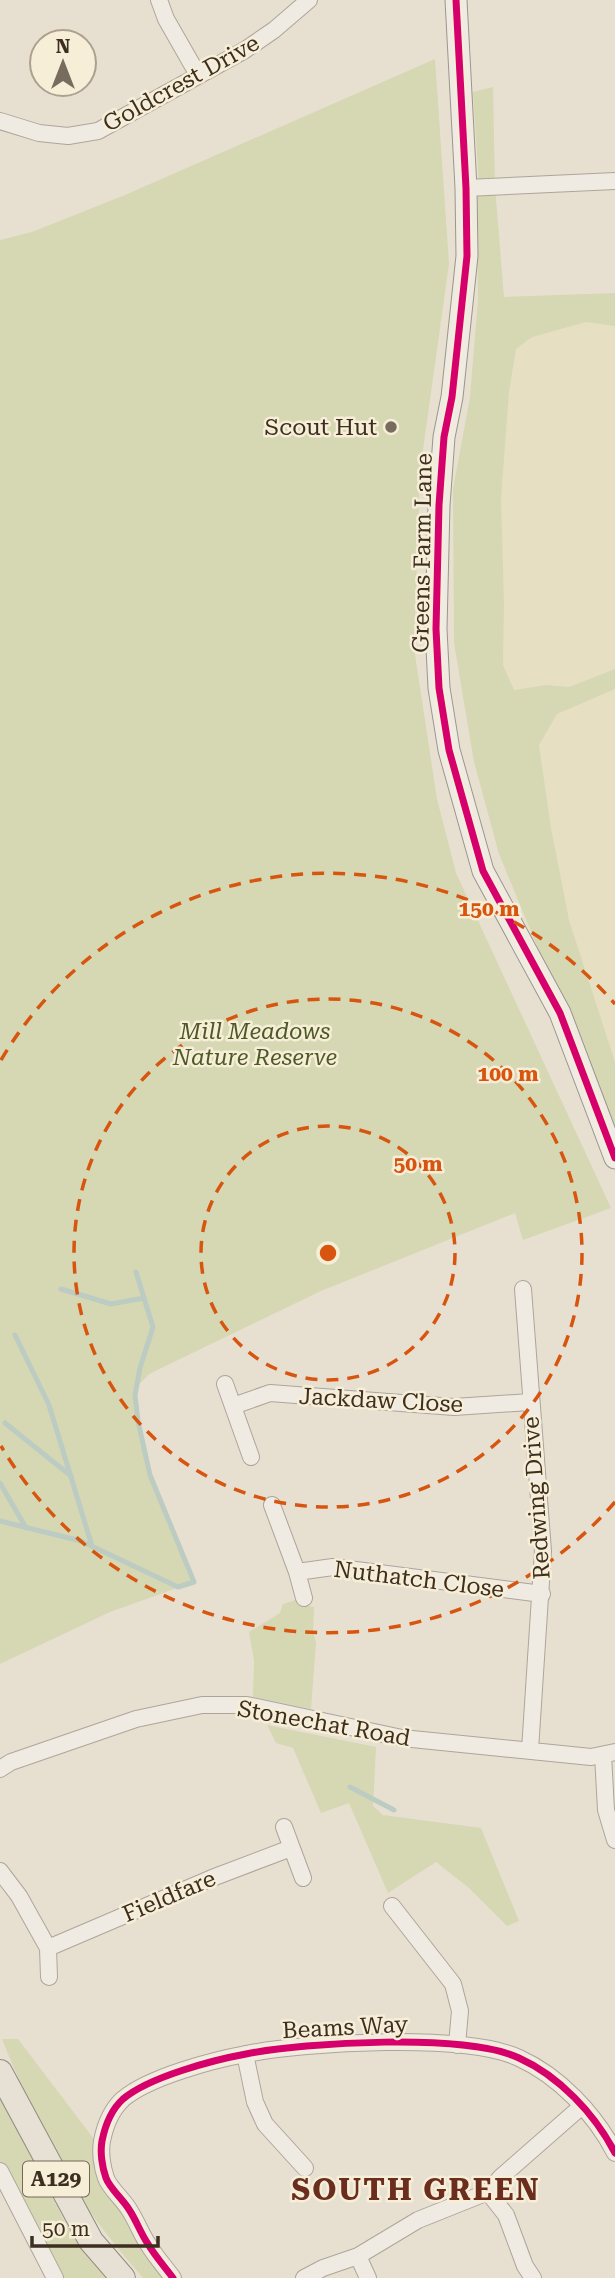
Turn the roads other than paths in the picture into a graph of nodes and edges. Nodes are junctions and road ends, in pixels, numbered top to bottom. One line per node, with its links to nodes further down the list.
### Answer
1 (159, 0): 4 (street)
2 (309, 0): 4 (street, Goldcrest Drive)
3 (456, 0): 7 (street, Greens Farm Lane)
4 (198, 75): 5 (street, Goldcrest Drive)
5 (0, 121)
6 (615, 181): 7 (street)
7 (466, 188): 8 (street, Greens Farm Lane)
8 (615, 1158)
9 (523, 1289): 11 (street, Redwing Drive)
10 (225, 1384): 12 (street)
11 (530, 1402): 12 (street, Jackdaw Close); 16 (street, Redwing Drive)
12 (233, 1406): 13 (street)
13 (251, 1457)
14 (272, 1505): 15 (street)
15 (297, 1572): 16 (street, Nuthatch Close); 17 (street)
16 (542, 1594): 18 (street, Redwing Drive)
17 (304, 1598)
18 (530, 1750): 19 (street, Stonechat Road); 20 (street, Stonechat Road)
19 (609, 1754): 22 (street)
20 (0, 1769)
21 (284, 1826): 23 (street)
22 (615, 1840)
23 (291, 1848): 25 (street); 27 (street, Fieldfare)
24 (0, 1871): 27 (street)
25 (303, 1878)
26 (392, 1906): 29 (street)
27 (48, 1948): 28 (street)
28 (49, 1977)
29 (457, 2045): 30 (street, Beams Way); 32 (street, Beams Way)
30 (245, 2054): 34 (street); 40 (street, Beams Way)
31 (0, 2072): 39 (main road, A129)
32 (582, 2106): 33 (street, Beams Way); 36 (street)
33 (615, 2153)
34 (305, 2168)
35 (0, 2171): 38 (street)
36 (488, 2192): 37 (street); 43 (street)
37 (358, 2256): 41 (street); 42 (street)
38 (55, 2278)
39 (123, 2278)
40 (173, 2278)
41 (304, 2278)
42 (368, 2278)
43 (533, 2278)

